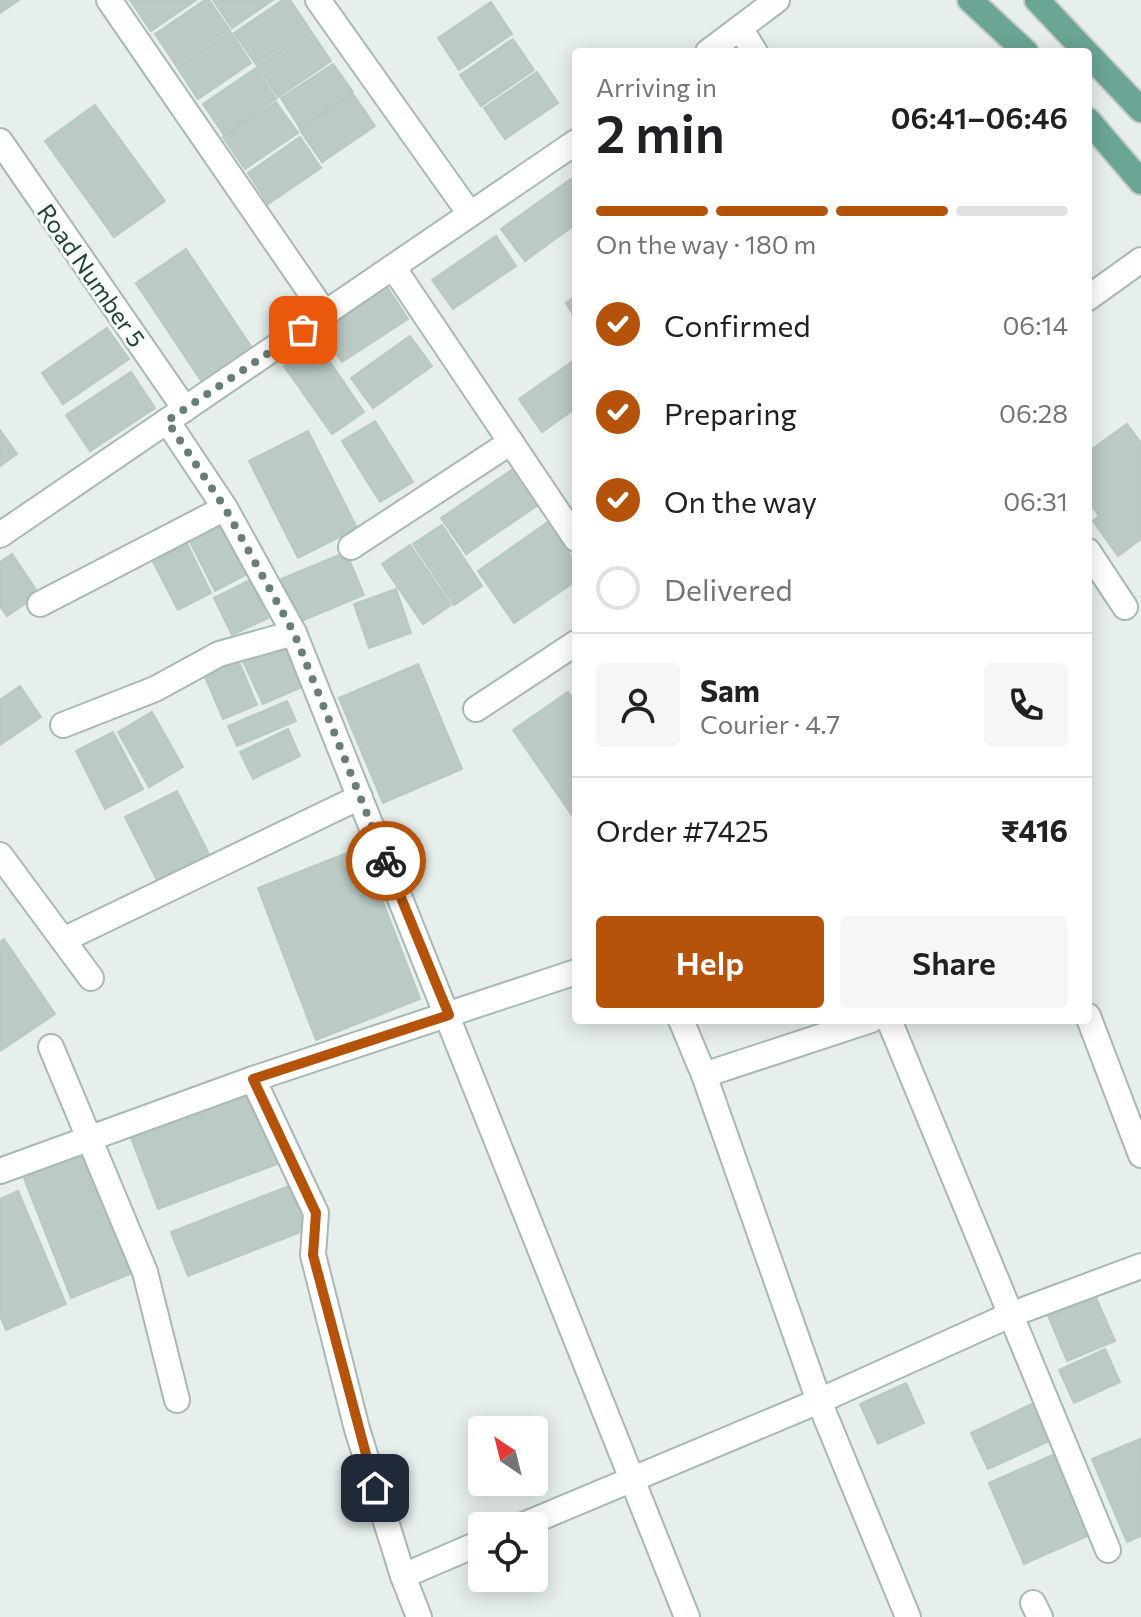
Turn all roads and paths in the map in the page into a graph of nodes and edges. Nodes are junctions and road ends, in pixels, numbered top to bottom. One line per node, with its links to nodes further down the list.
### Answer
1 (109, 0): 21 (street)
2 (318, 0): 17 (street)
3 (777, 0): 6 (street)
4 (970, 0): 9 (main road)
5 (1038, 0): 10 (main road)
6 (741, 30): 7 (street); 8 (street)
7 (714, 48)
8 (752, 48)
9 (1022, 48)
10 (1082, 48)
11 (1092, 58): 12 (main road)
12 (1141, 110)
13 (1092, 125): 16 (main road)
14 (0, 141): 22 (street, Road Number 5)
15 (572, 151): 17 (street)
16 (1141, 182)
17 (470, 214): 19 (street)
18 (1141, 260): 20 (street)
19 (393, 267): 21 (street); 23 (street)
20 (1092, 295)
21 (326, 315): 22 (street)
22 (176, 415): 24 (street, Road Number 5); 25 (street)
23 (511, 442): 26 (street); 27 (street)
24 (225, 508): 29 (street); 31 (street, Road Number 5)
25 (5, 521)
26 (572, 533)
27 (351, 547)
28 (1092, 557): 30 (street)
29 (40, 604)
30 (1125, 607)
31 (294, 633): 34 (street); 35 (street, Road Number 5)
32 (572, 646): 33 (street)
33 (476, 709)
34 (63, 725)
35 (360, 797): 37 (street); 40 (street, Road Number 5)
36 (0, 855): 37 (street)
37 (63, 940): 39 (street)
38 (572, 973): 40 (street)
39 (91, 978)
40 (449, 1015): 47 (street); 55 (street, Road Number 5)
41 (683, 1024): 46 (street)
42 (859, 1024): 46 (street)
43 (891, 1024): 52 (street)
44 (1091, 1024): 49 (street)
45 (51, 1047): 48 (street)
46 (704, 1075): 54 (street)
47 (253, 1079): 48 (street); 59 (street)
48 (88, 1137): 50 (street); 53 (street)
49 (1141, 1155)
50 (0, 1171)
51 (1141, 1266): 52 (street)
52 (1010, 1315): 54 (street); 58 (street)
53 (177, 1400)
54 (819, 1401): 55 (street); 62 (street)
55 (633, 1479): 56 (street); 61 (street, Road Number 5)
56 (548, 1515)
57 (468, 1548): 59 (street)
58 (1108, 1550)
59 (403, 1576): 60 (street)
60 (419, 1617)
61 (687, 1617)
62 (908, 1617)

